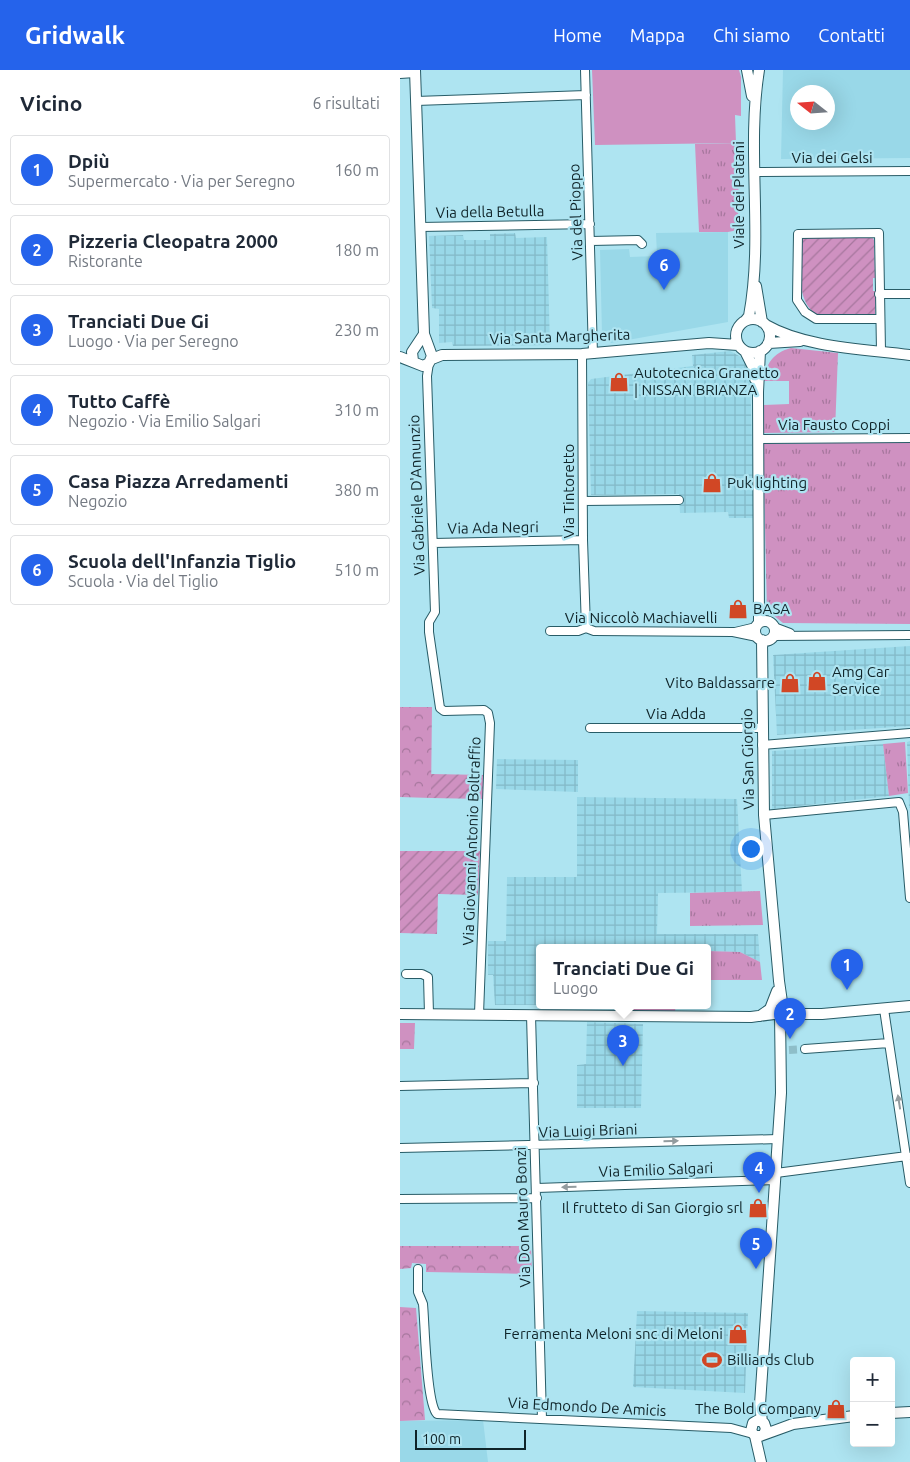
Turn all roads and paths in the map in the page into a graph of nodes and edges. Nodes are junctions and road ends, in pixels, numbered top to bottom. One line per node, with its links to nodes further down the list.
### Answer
1 (585, 70): 6 (street, Via del Pioppo)
2 (746, 70): 8 (street, Viale dei Platani)
3 (758, 70): 8 (street, Viale dei Platani)
4 (415, 71): 5 (street); 7 (street)
5 (400, 74)
6 (586, 95): 7 (street); 11 (street, Via del Pioppo)
7 (416, 101): 12 (street)
8 (754, 113): 10 (street, Viale dei Platani)
9 (910, 171): 10 (street, Via dei Gelsi)
10 (754, 172): 15 (street, Viale dei Platani)
11 (590, 224): 12 (street, Via della Betulla); 13 (street, Via del Pioppo)
12 (420, 227): 31 (street)
13 (591, 241): 14 (street); 28 (street, Via del Pioppo)
14 (642, 244)
15 (754, 278): 19 (street, Viale dei Platani); 20 (street, Viale dei Platani)
16 (879, 294): 17 (street); 18 (street); 18 (street)
17 (910, 294)
18 (879, 319): 25 (street)
19 (742, 324): 20 (street); 22 (street, Via Santa Margherita); 24 (street)
20 (764, 324): 21 (street); 23 (street)
21 (804, 340): 23 (street); 25 (street)
22 (710, 342): 24 (street, Via Santa Margherita); 28 (street, Via Santa Margherita)
23 (769, 343): 26 (street)
24 (742, 348): 26 (street); 32 (street, Via San Giorgio)
25 (881, 351): 29 (street)
26 (760, 352): 32 (street, Via San Giorgio)
27 (582, 354): 28 (street, Via Santa Margherita); 31 (street, Via Santa Margherita); 36 (street, Via Tintoretto)
28 (593, 354)
29 (910, 355)
30 (400, 356): 31 (street)
31 (423, 356): 38 (street, Via Gabriele D'Annunzio)
32 (758, 392): 34 (street, Via San Giorgio)
33 (910, 438): 34 (street, Via Fausto Coppi)
34 (758, 439): 41 (street, Via San Giorgio)
35 (679, 500): 36 (street)
36 (583, 501): 37 (street, Via Tintoretto)
37 (583, 540): 38 (street, Via Ada Negri); 39 (street, Via Tintoretto)
38 (433, 543): 43 (street, Via Gabriele D'Annunzio)
39 (586, 628): 40 (street, Via Niccolò Machiavelli); 41 (street, Via Niccolò Machiavelli)
40 (550, 631)
41 (764, 631): 42 (street, Via Niccolò Machiavelli); 45 (street, Via San Giorgio)
42 (910, 635)
43 (444, 711): 56 (street, Via Giovanni Antonio Boltraffio)
44 (590, 728): 45 (street, Via Adda)
45 (762, 728): 47 (street, Via San Giorgio)
46 (910, 733): 47 (street)
47 (762, 745): 48 (street, Via San Giorgio)
48 (764, 815): 49 (street); 53 (street, Via San Giorgio)
49 (910, 898)
50 (406, 974): 55 (street)
51 (910, 1006): 52 (street)
52 (884, 1009): 53 (street); 58 (street)
53 (778, 1010): 57 (street); 62 (street, Via San Giorgio)
54 (400, 1014): 55 (street)
55 (429, 1014): 56 (street)
56 (480, 1014): 57 (street)
57 (530, 1015): 60 (street, Via Don Mauro Bonzi)
58 (889, 1043): 59 (street); 65 (street, one-way to 58)
59 (805, 1049)
60 (534, 1083): 61 (street); 63 (street, Via Don Mauro Bonzi)
61 (400, 1086)
62 (778, 1138): 63 (street, Via Luigi Briani, one-way to 62); 66 (street, Via San Giorgio)
63 (535, 1146): 64 (street, Via Luigi Briani); 68 (street, Via Don Mauro Bonzi)
64 (400, 1148)
65 (908, 1152): 66 (street, Via Emilio Salgari); 67 (street)
66 (776, 1176): 68 (street, Via Emilio Salgari, one-way to 68); 76 (street, Via San Giorgio)
67 (910, 1184)
68 (537, 1188): 70 (street, Via Don Mauro Bonzi)
69 (400, 1198): 70 (street)
70 (537, 1198): 75 (street, Via Don Mauro Bonzi)
71 (418, 1269): 75 (street, Via Edmondo De Amicis)
72 (910, 1412): 73 (street)
73 (895, 1413)
74 (850, 1417): 76 (street)
75 (542, 1419): 76 (street, Via Edmondo De Amicis)
76 (758, 1429): 77 (street, Via San Giorgio)
77 (760, 1458)

